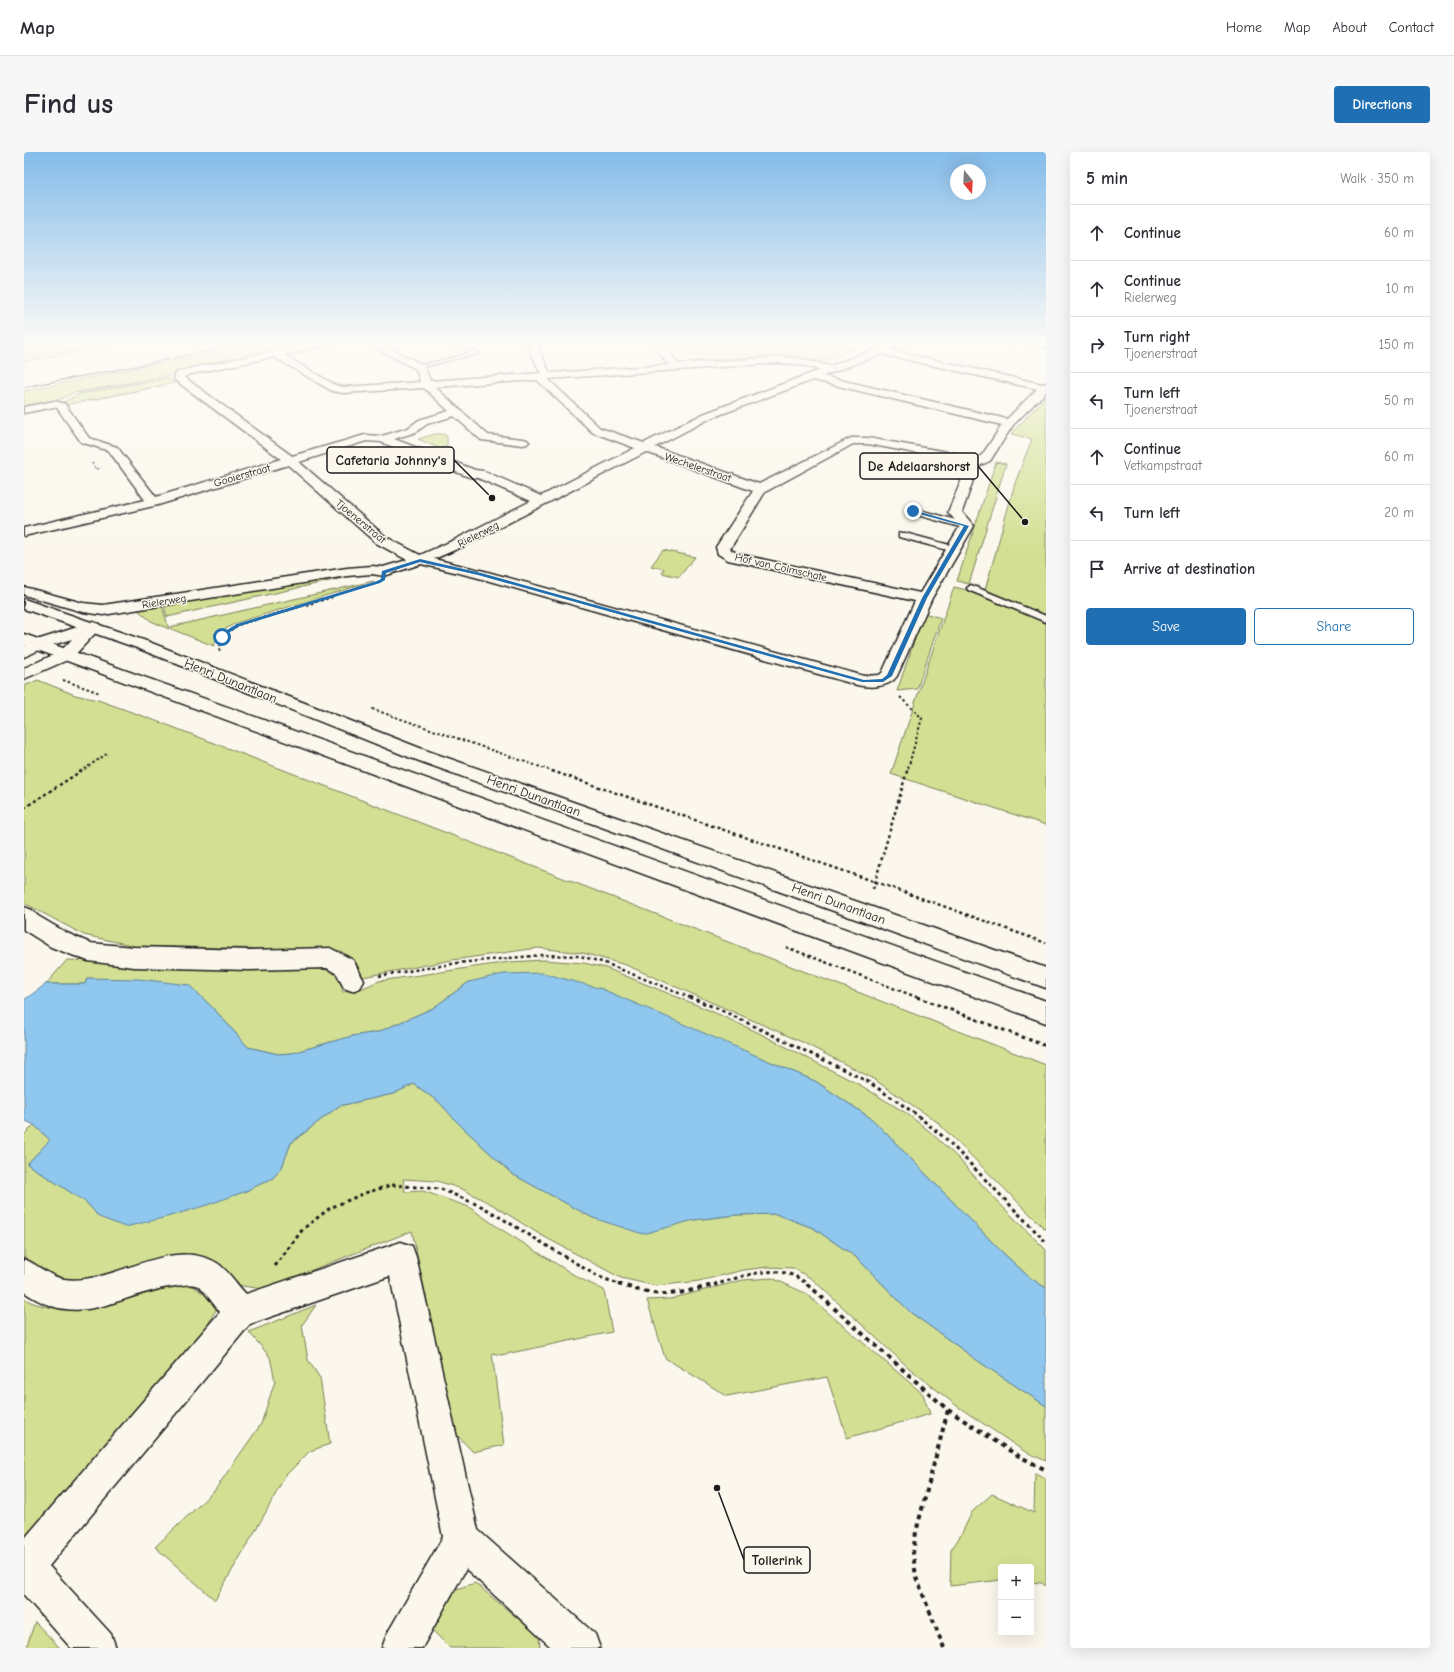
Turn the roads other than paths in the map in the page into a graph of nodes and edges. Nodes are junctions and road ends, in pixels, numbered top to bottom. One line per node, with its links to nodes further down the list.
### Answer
1 (63, 412): 16 (street)
2 (226, 412): 12 (street, Tjoenerstraat)
3 (456, 412): 9 (street, Gooierstraat); 10 (street)
4 (578, 412): 11 (street, Wechelerstraat)
5 (716, 412): 11 (street, Rielerweg)
6 (962, 412): 8 (street)
7 (1020, 412): 8 (street)
8 (1009, 423): 13 (street)
9 (383, 439): 12 (street, Gooierstraat); 15 (street)
10 (523, 442)
11 (644, 448): 14 (street, Wechelerstraat); 15 (street, Rielerweg)
12 (291, 461): 16 (street, Gooierstraat); 22 (street, Tjoenerstraat)
13 (975, 463): 14 (street, Hof van Colmschate); 18 (street)
14 (760, 489): 25 (street, Hof van Colmschate)
15 (542, 501): 22 (street, Rielerweg)
16 (153, 502): 19 (street, Gooierstraat)
17 (913, 511): 18 (lane)
18 (967, 526): 21 (street)
19 (24, 532)
20 (902, 535): 21 (lane)
21 (954, 549): 25 (street)
22 (420, 560): 24 (street, Rielerweg); 25 (street, Tjoenerstraat)
23 (972, 588): 27 (lane)
24 (24, 591)
25 (924, 598)
26 (24, 604): 28 (street, Henri Dunantlaan)
27 (1046, 619)
28 (93, 627): 30 (street); 32 (street); 35 (street, Henri Dunantlaan)
29 (24, 639): 30 (street)
30 (40, 644): 31 (street); 32 (street)
31 (24, 652)
32 (66, 654): 33 (street); 37 (street)
33 (24, 674)
34 (24, 916): 36 (street)
35 (1046, 978)
36 (352, 981)
37 (1046, 1012)
38 (24, 1274): 39 (street)
39 (240, 1312): 40 (street); 41 (street)
40 (462, 1540): 43 (street); 44 (street)
41 (24, 1567): 42 (street)
42 (97, 1648)
43 (401, 1648)
44 (581, 1648)

